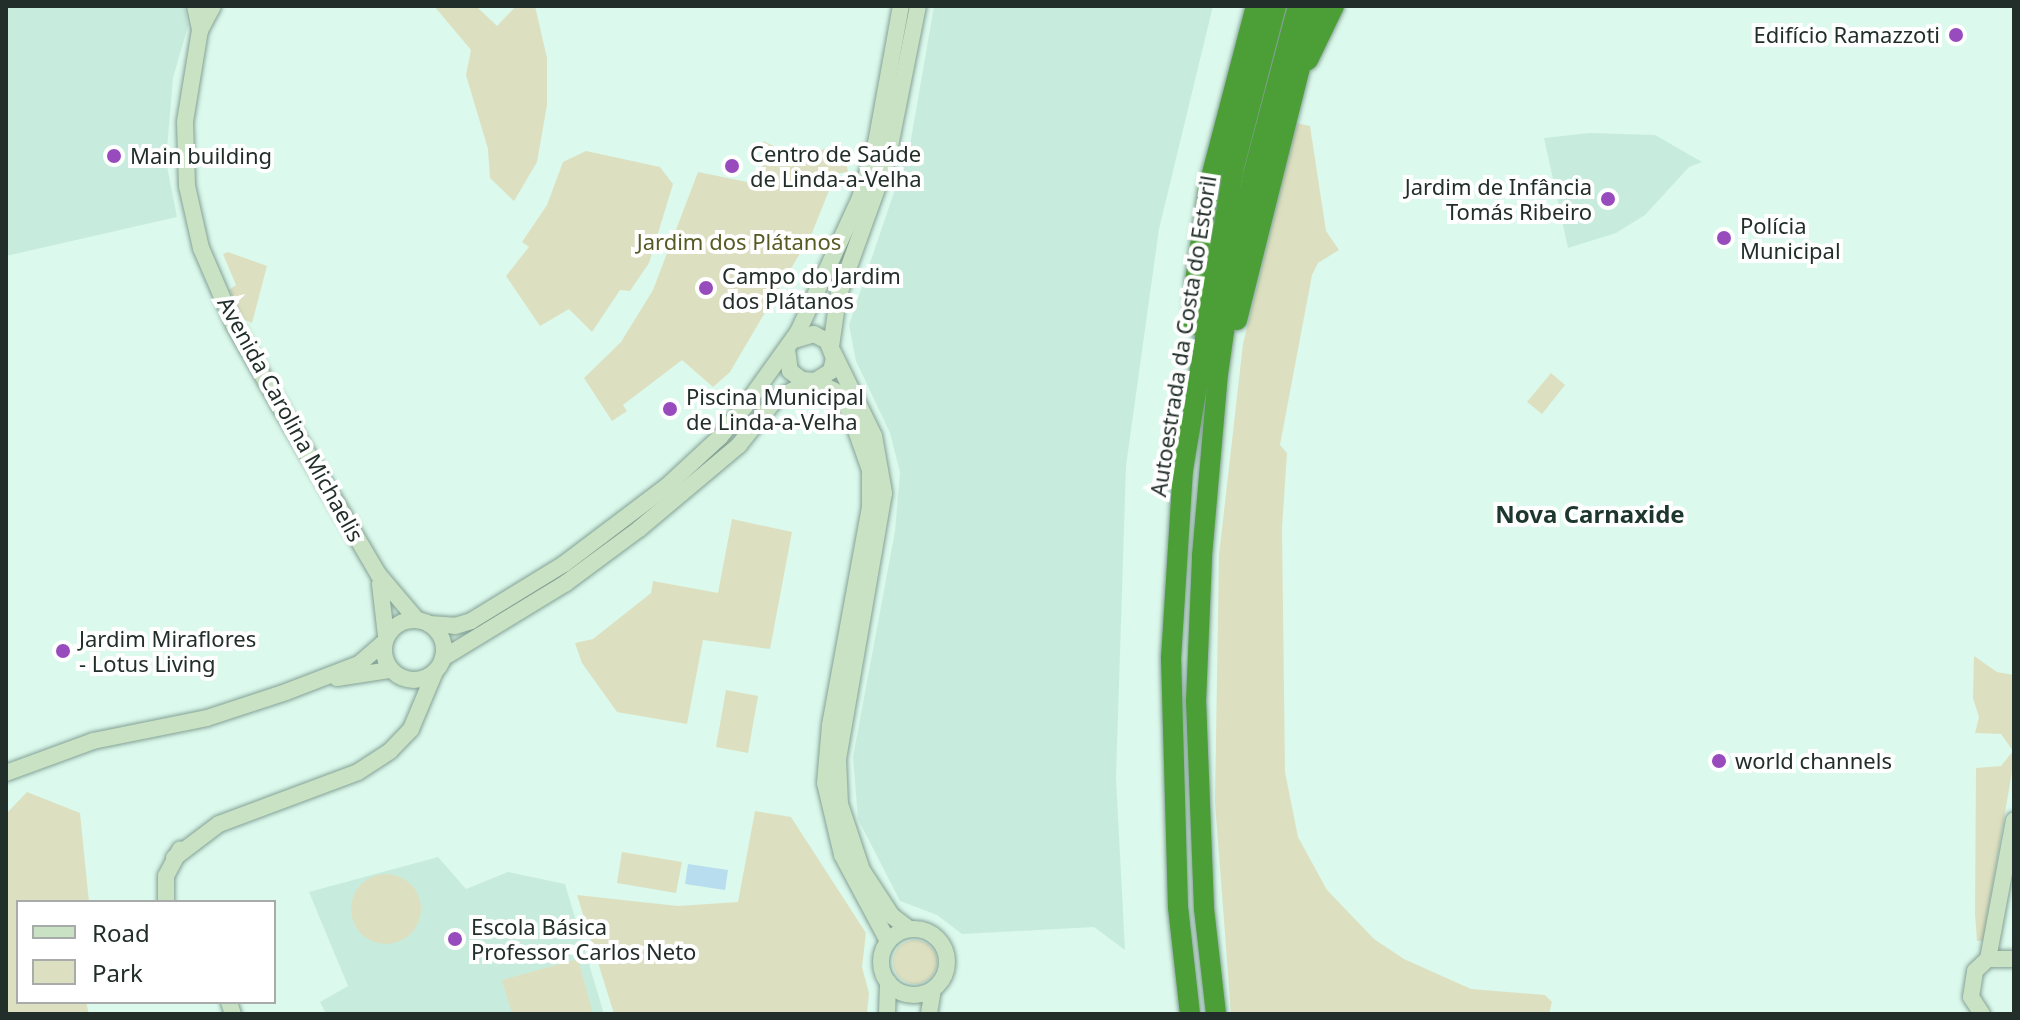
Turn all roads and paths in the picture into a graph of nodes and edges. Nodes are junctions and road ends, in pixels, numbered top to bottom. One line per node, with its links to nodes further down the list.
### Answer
1 (195, 6): 11 (street, Avenida Carolina Michaelis)
2 (213, 6): 11 (street, Avenida Carolina Michaelis)
3 (901, 6): 14 (street)
4 (918, 6): 15 (street)
5 (1244, 6): 12 (highway)
6 (1256, 6): 12 (highway)
7 (1276, 6): 18 (highway, Autoestrada da Costa do Estoril)
8 (1298, 6): 16 (highway, Autoestrada da Costa do Estoril)
9 (1315, 6): 13 (highway)
10 (1334, 6): 13 (highway)
11 (200, 30): 19 (street, Avenida Carolina Michaelis)
12 (1239, 60): 18 (highway)
13 (1297, 81): 16 (highway)
14 (790, 345): 15 (street); 17 (street); 20 (street)
15 (832, 349): 17 (street); 29 (street)
16 (1218, 374): 38 (highway, Autoestrada da Costa do Estoril)
17 (812, 382): 22 (street); 30 (street)
18 (1194, 393): 37 (highway, Autoestrada da Costa do Estoril)
19 (376, 571): 20 (street, Avenida Carolina Michaelis); 21 (street, Avenida Carolina Michaelis)
20 (423, 622): 21 (street); 22 (street)
21 (385, 639): 23 (street); 24 (street)
22 (439, 665): 23 (street); 25 (street)
23 (398, 675): 24 (street); 25 (street)
24 (316, 681): 26 (street)
25 (401, 741): 28 (street)
26 (6, 773)
27 (2014, 820): 31 (street)
28 (166, 900)
29 (909, 929): 30 (street); 34 (street)
30 (888, 941): 33 (street)
31 (1988, 959): 32 (street); 39 (street)
32 (2014, 959)
33 (888, 982): 34 (street); 35 (street)
34 (933, 990): 36 (street)
35 (887, 1014)
36 (929, 1014)
37 (1190, 1014)
38 (1216, 1014)
39 (1982, 1014)

